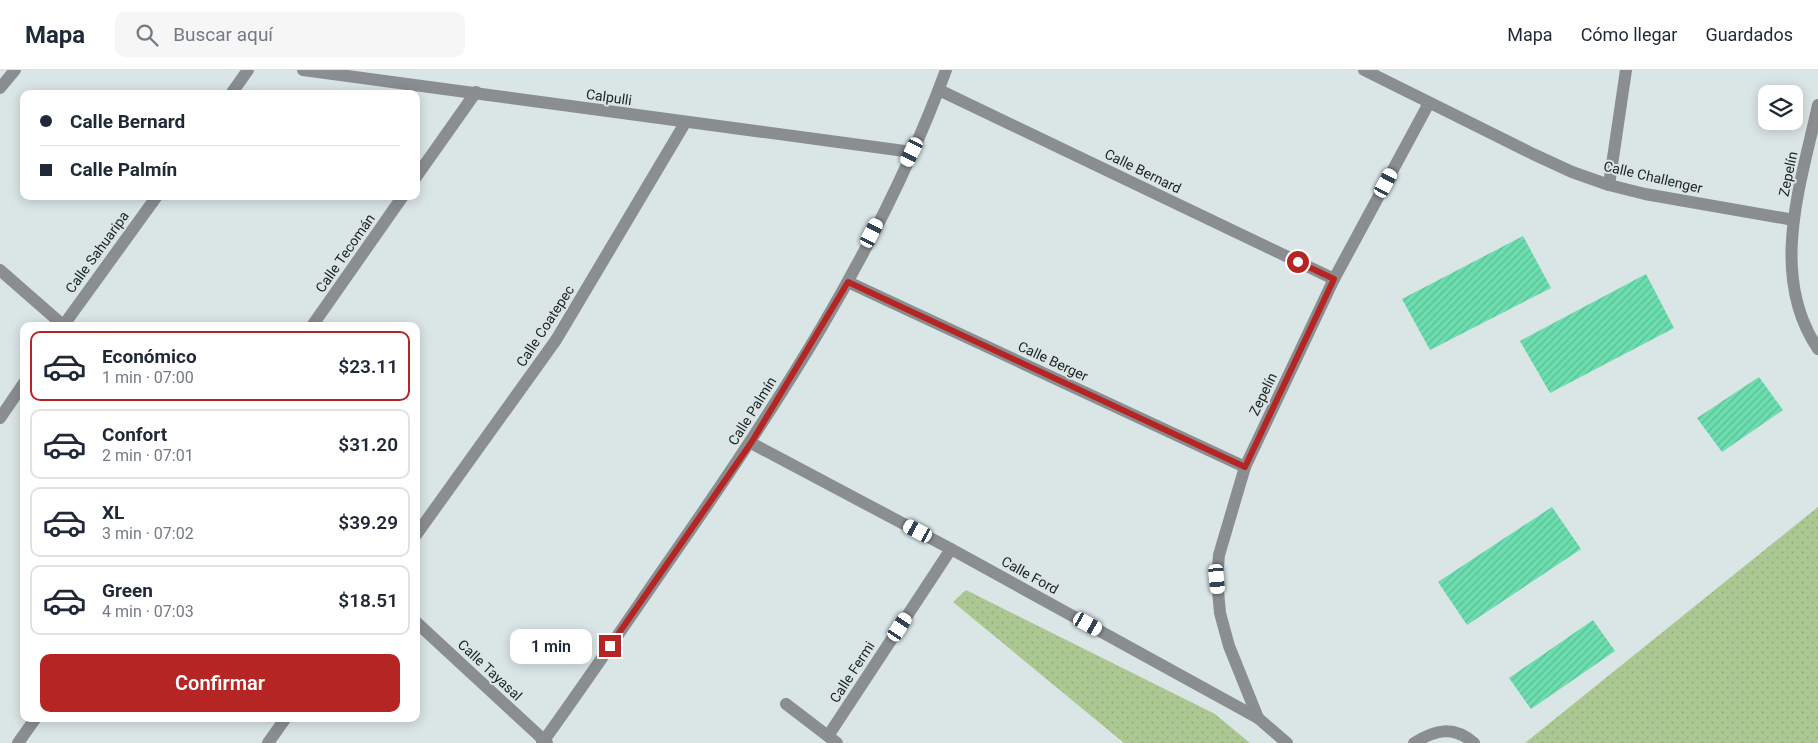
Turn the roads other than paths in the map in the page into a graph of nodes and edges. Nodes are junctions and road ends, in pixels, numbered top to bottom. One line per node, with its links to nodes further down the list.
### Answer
1 (15, 70): 7 (street)
2 (248, 70): 8 (street)
3 (303, 70): 10 (street, Calpulli)
4 (946, 70): 9 (street, Calle Palmín)
5 (1364, 70): 11 (street, Calle Challenger)
6 (1626, 70): 16 (street)
7 (0, 88)
8 (234, 90)
9 (938, 90): 14 (street, Calle Palmín); 21 (street, Calle Bernard)
10 (476, 92): 13 (street, Calpulli); 15 (street)
11 (1429, 102): 16 (street, Calle Challenger); 21 (street, Zepelín)
12 (1818, 105): 19 (street, Zepelín)
13 (685, 123): 14 (street, Calpulli); 31 (street, Calle Coatepec)
14 (912, 152): 22 (street, Calle Palmín)
15 (420, 171)
16 (1609, 185): 19 (street, Calle Challenger)
17 (154, 200): 24 (street, Calle Sahuaripa)
18 (400, 200): 25 (street, Calle Tecomán)
19 (1794, 220): 26 (street)
20 (0, 270): 23 (street)
21 (1334, 279): 30 (street, Zepelín)
22 (848, 282): 29 (street, Calle Palmín); 30 (street, Calle Berger)
23 (58, 322)
24 (66, 322)
25 (315, 322)
26 (1818, 349)
27 (20, 389): 28 (street)
28 (0, 418)
29 (751, 443): 32 (street, Calle Ford); 39 (street, Calle Palmín)
30 (1245, 467): 35 (street, Zepelín)
31 (420, 529)
32 (951, 549): 35 (street, Calle Ford); 38 (street, Calle Fermi)
33 (420, 626): 39 (street, Calle Tayasal)
34 (786, 704): 38 (street)
35 (1258, 718): 42 (street, Calle Ford)
36 (33, 722): 40 (street)
37 (283, 722): 41 (street)
38 (833, 739)
39 (544, 742)
40 (18, 743)
41 (268, 743)
42 (1287, 743)
43 (1414, 743): 44 (street)
44 (1474, 743)

